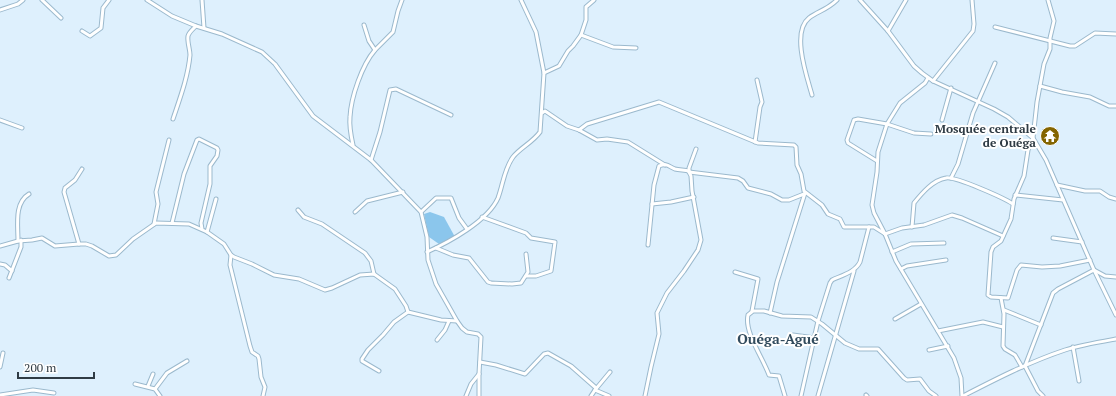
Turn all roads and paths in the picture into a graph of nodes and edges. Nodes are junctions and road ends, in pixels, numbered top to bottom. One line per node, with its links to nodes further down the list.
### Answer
1 (23, 0): 14 (street)
2 (42, 0): 15 (street)
3 (109, 0): 20 (street)
4 (146, 0): 17 (street)
5 (202, 0): 19 (street)
6 (402, 0): 26 (street)
7 (521, 0): 28 (street)
8 (594, 0): 23 (street)
9 (837, 0): 34 (street)
10 (860, 0): 21 (street)
11 (906, 0): 21 (street)
12 (972, 0): 31 (street)
13 (1048, 0): 24 (street)
14 (0, 10)
15 (61, 18)
16 (364, 25): 26 (street)
17 (196, 26): 19 (street); 39 (street)
18 (995, 27): 24 (street)
19 (204, 28): 49 (street)
20 (82, 31)
21 (888, 32): 29 (street)
22 (1116, 34): 24 (street)
23 (581, 35): 25 (street); 28 (street)
24 (1050, 42): 32 (street)
25 (636, 48)
26 (375, 50): 49 (street)
27 (995, 63): 35 (street)
28 (544, 72): 38 (street)
29 (928, 78): 31 (street); 42 (street)
30 (757, 80): 48 (street)
31 (933, 81): 33 (street)
32 (1040, 86): 36 (street); 46 (street)
33 (951, 88): 35 (street); 41 (street)
34 (812, 95)
35 (977, 101): 46 (street); 56 (street)
36 (1116, 106)
37 (451, 115): 51 (street)
38 (542, 115): 44 (street); 71 (street)
39 (173, 119)
40 (0, 120): 43 (street)
41 (942, 120)
42 (887, 124): 45 (street); 52 (street); 52 (street)
43 (22, 128)
44 (579, 130): 48 (street); 53 (street)
45 (931, 134)
46 (1033, 138): 57 (street); 61 (street)
47 (169, 140): 73 (street)
48 (755, 142): 59 (street)
49 (353, 146): 51 (street)
50 (696, 149): 55 (street)
51 (371, 160): 58 (street)
52 (878, 161): 79 (street)
53 (665, 165): 55 (street); 66 (street)
54 (82, 169): 85 (street)
55 (689, 172): 59 (street); 62 (street)
56 (951, 178): 67 (street); 75 (street)
57 (1057, 185): 63 (street); 65 (street)
58 (403, 192): 69 (street); 70 (street)
59 (804, 193): 74 (street); 110 (street)
60 (29, 194): 82 (street)
61 (1015, 195): 65 (street); 67 (street)
62 (694, 197): 66 (street); 150 (street)
63 (1116, 198)
64 (216, 199): 78 (street)
65 (1063, 200): 83 (street)
66 (652, 204): 86 (street)
67 (1012, 204): 80 (street)
68 (298, 210): 101 (street)
69 (355, 212)
70 (421, 212): 77 (street); 89 (street)
71 (482, 217): 77 (street); 102 (street)
72 (172, 223): 73 (street); 76 (street); 76 (street)
73 (154, 224): 85 (street)
74 (869, 227): 79 (street); 97 (street)
75 (912, 227): 79 (street); 80 (street)
76 (202, 229): 78 (street)
77 (467, 230): 88 (street)
78 (207, 232): 92 (street)
79 (885, 234): 90 (street)
80 (1003, 236): 105 (street)
81 (1053, 238): 83 (street)
82 (20, 241): 85 (street); 87 (street); 99 (street)
83 (1082, 242): 94 (street)
84 (944, 243): 90 (street)
85 (79, 244)
86 (648, 244)
87 (0, 246)
88 (436, 248): 89 (street); 102 (street)
89 (427, 252): 114 (street)
90 (892, 252): 96 (street)
91 (526, 254): 102 (street)
92 (231, 255): 101 (street); 145 (street)
93 (946, 260): 96 (street)
94 (1090, 260): 98 (street); 105 (street)
95 (0, 264): 99 (street)
96 (901, 269): 106 (street)
97 (854, 270): 115 (street); 119 (street)
98 (1094, 270): 103 (street); 111 (street); 116 (street)
99 (12, 271): 104 (street)
100 (735, 272): 108 (street)
101 (374, 274): 109 (street)
102 (526, 276)
103 (1116, 277)
104 (9, 278)
105 (1001, 298): 107 (street)
106 (921, 304): 112 (street); 118 (street)
107 (1004, 310): 116 (street); 117 (street)
108 (752, 311): 110 (street); 151 (street)
109 (408, 312): 113 (street); 132 (street)
110 (770, 313): 115 (street)
111 (1116, 315)
112 (895, 319)
113 (449, 321): 114 (street); 123 (street)
114 (457, 321): 129 (street)
115 (818, 321): 119 (street); 121 (street)
116 (1042, 325): 131 (street)
117 (1003, 327): 118 (street); 131 (street)
118 (938, 331): 124 (street)
119 (835, 334): 153 (street); 154 (street)
120 (793, 335): 121 (street)
121 (815, 338): 152 (street)
122 (1116, 338): 125 (street)
123 (437, 340)
124 (948, 346): 126 (street); 155 (street)
125 (1073, 347): 131 (street); 136 (street)
126 (929, 350)
127 (3, 353): 130 (street)
128 (187, 361): 139 (street)
129 (480, 362): 135 (street); 140 (street)
130 (0, 367)
131 (1023, 367): 141 (street); 155 (street)
132 (379, 371)
133 (610, 372): 140 (street)
134 (153, 374): 138 (street)
135 (479, 374): 146 (street); 147 (street)
136 (1079, 381)
137 (135, 384): 138 (street)
138 (148, 386): 139 (street)
139 (156, 388): 144 (street)
140 (595, 389): 148 (street); 149 (street)
141 (1038, 391): 156 (street); 157 (street)
142 (54, 393): 143 (street)
143 (0, 395)
144 (160, 396)
145 (262, 396)
146 (466, 396)
147 (479, 396)
148 (591, 396)
149 (609, 396)
150 (645, 396)
151 (785, 396)
152 (801, 396)
153 (818, 396)
154 (936, 396)
155 (963, 396)
156 (1036, 396)
157 (1043, 396)

